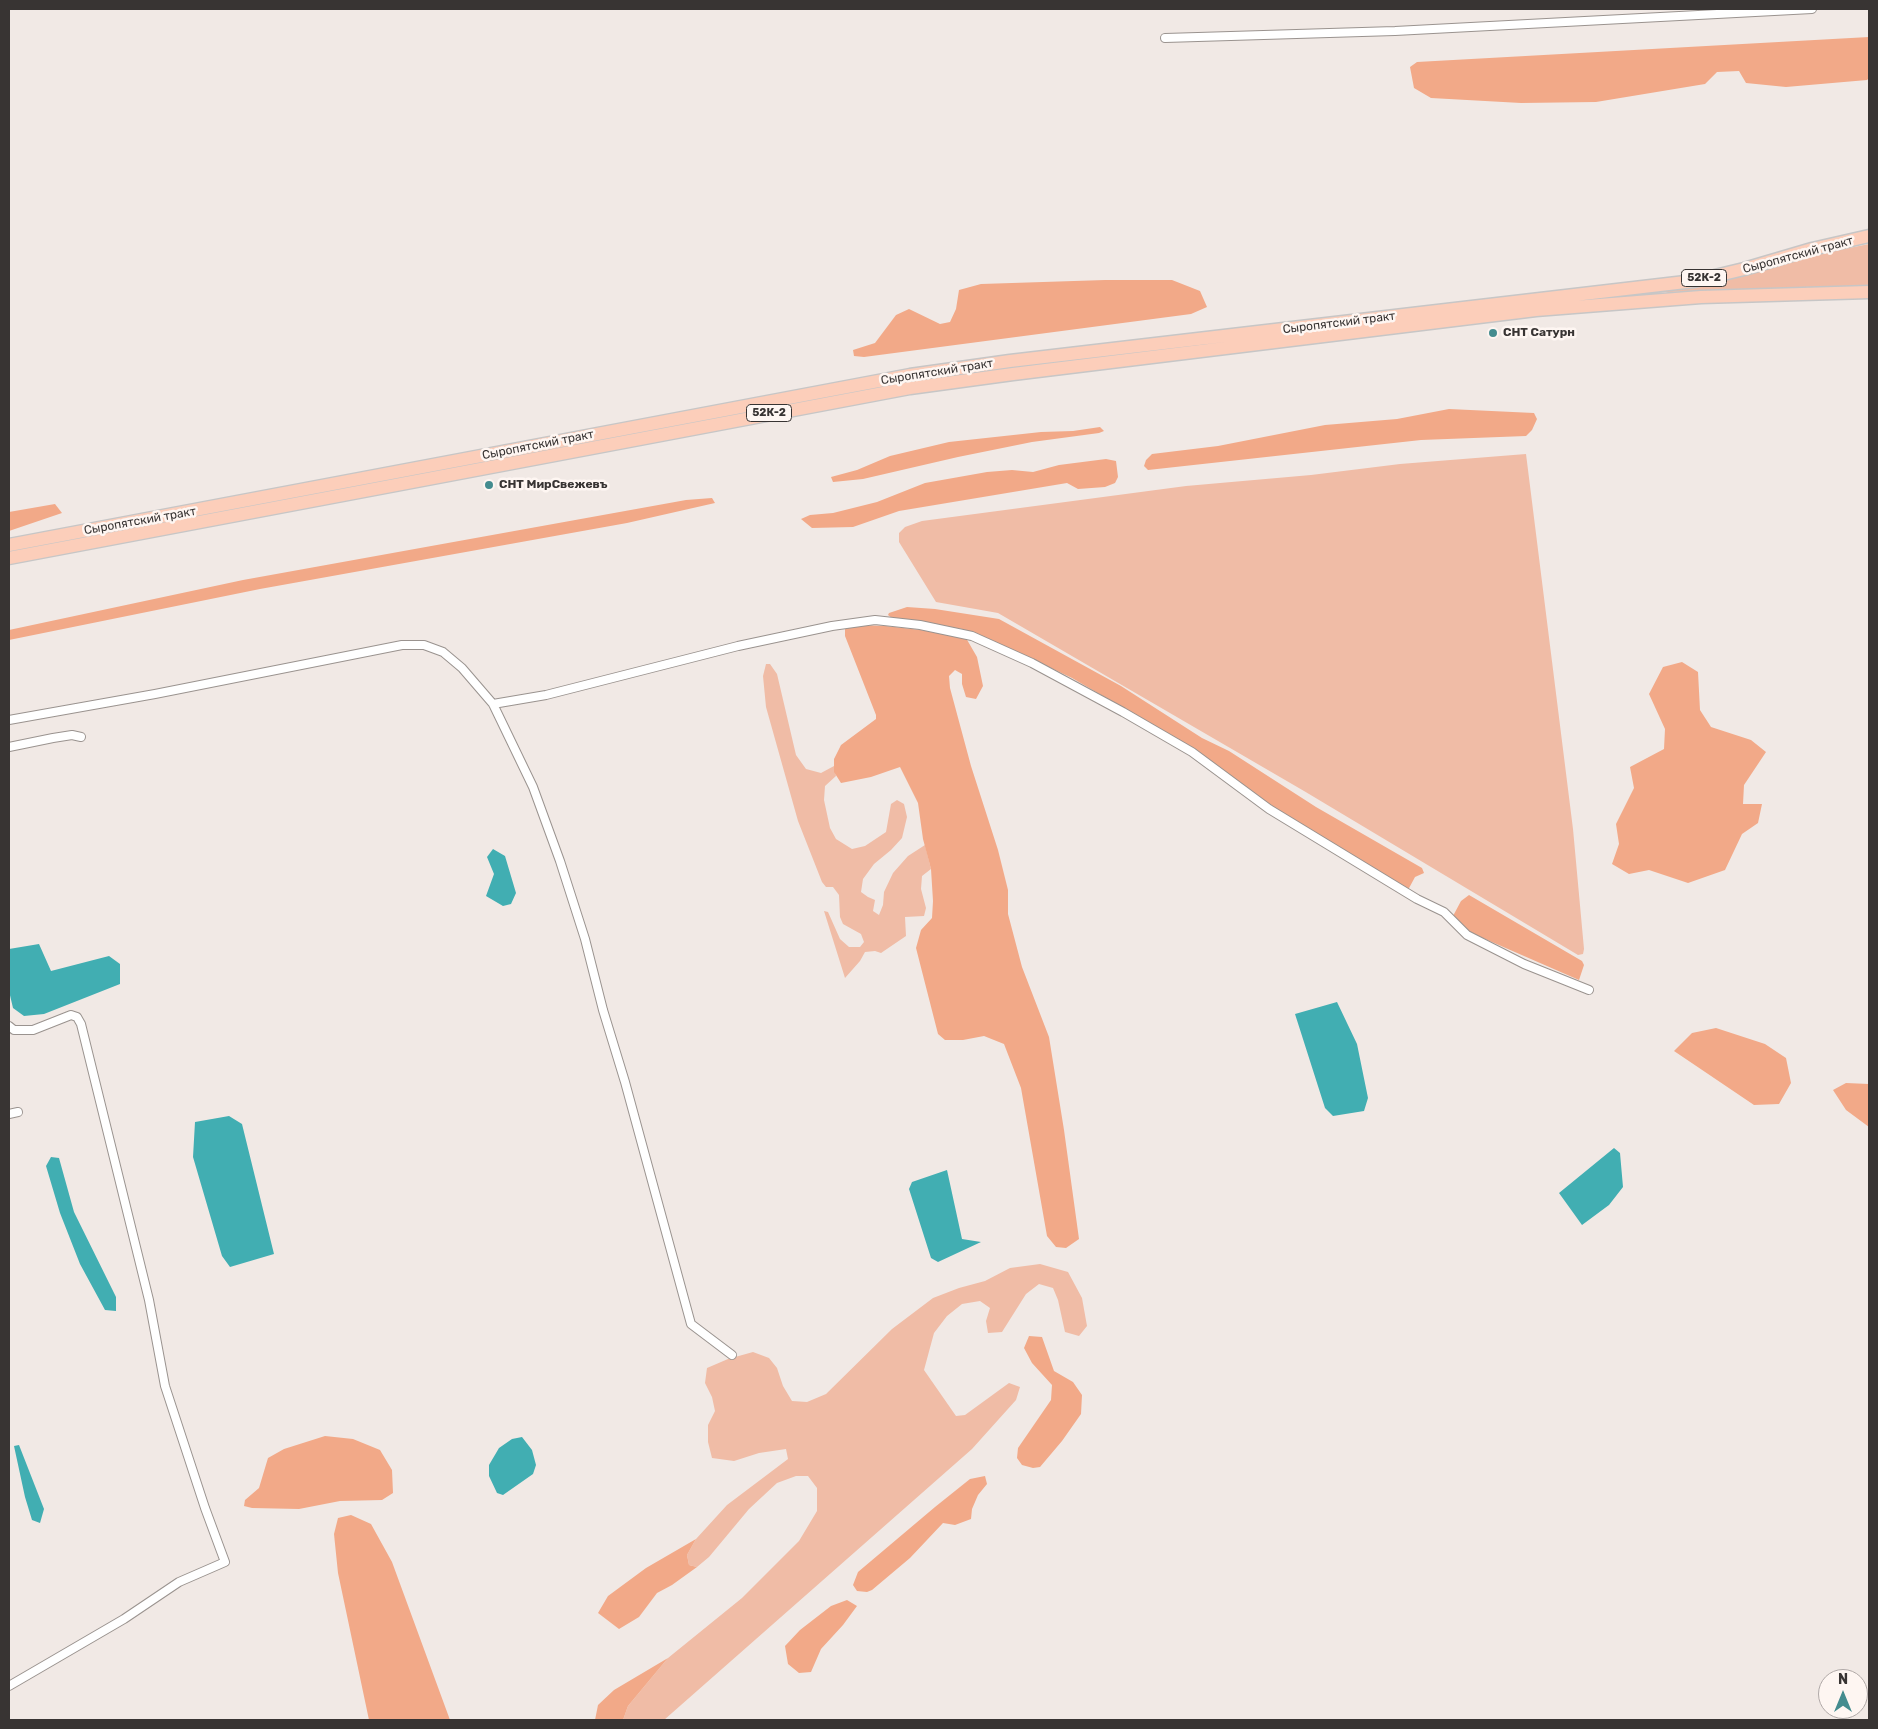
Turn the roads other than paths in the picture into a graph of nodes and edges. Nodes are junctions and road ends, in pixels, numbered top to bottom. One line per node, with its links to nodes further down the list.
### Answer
1 (1812, 9): 2 (street)
2 (1165, 38)
3 (1869, 236): 5 (main road, Сыропятский тракт / 52К-2)
4 (1869, 292): 6 (main road, Сыропятский тракт / 52К-2)
5 (9, 545)
6 (9, 558)
7 (493, 704): 8 (street); 11 (street); 15 (street)
8 (9, 720)
9 (81, 737): 10 (street)
10 (9, 747)
11 (1589, 990)
12 (9, 1026): 16 (street)
13 (18, 1112): 14 (street)
14 (9, 1114)
15 (732, 1354)
16 (9, 1686)

